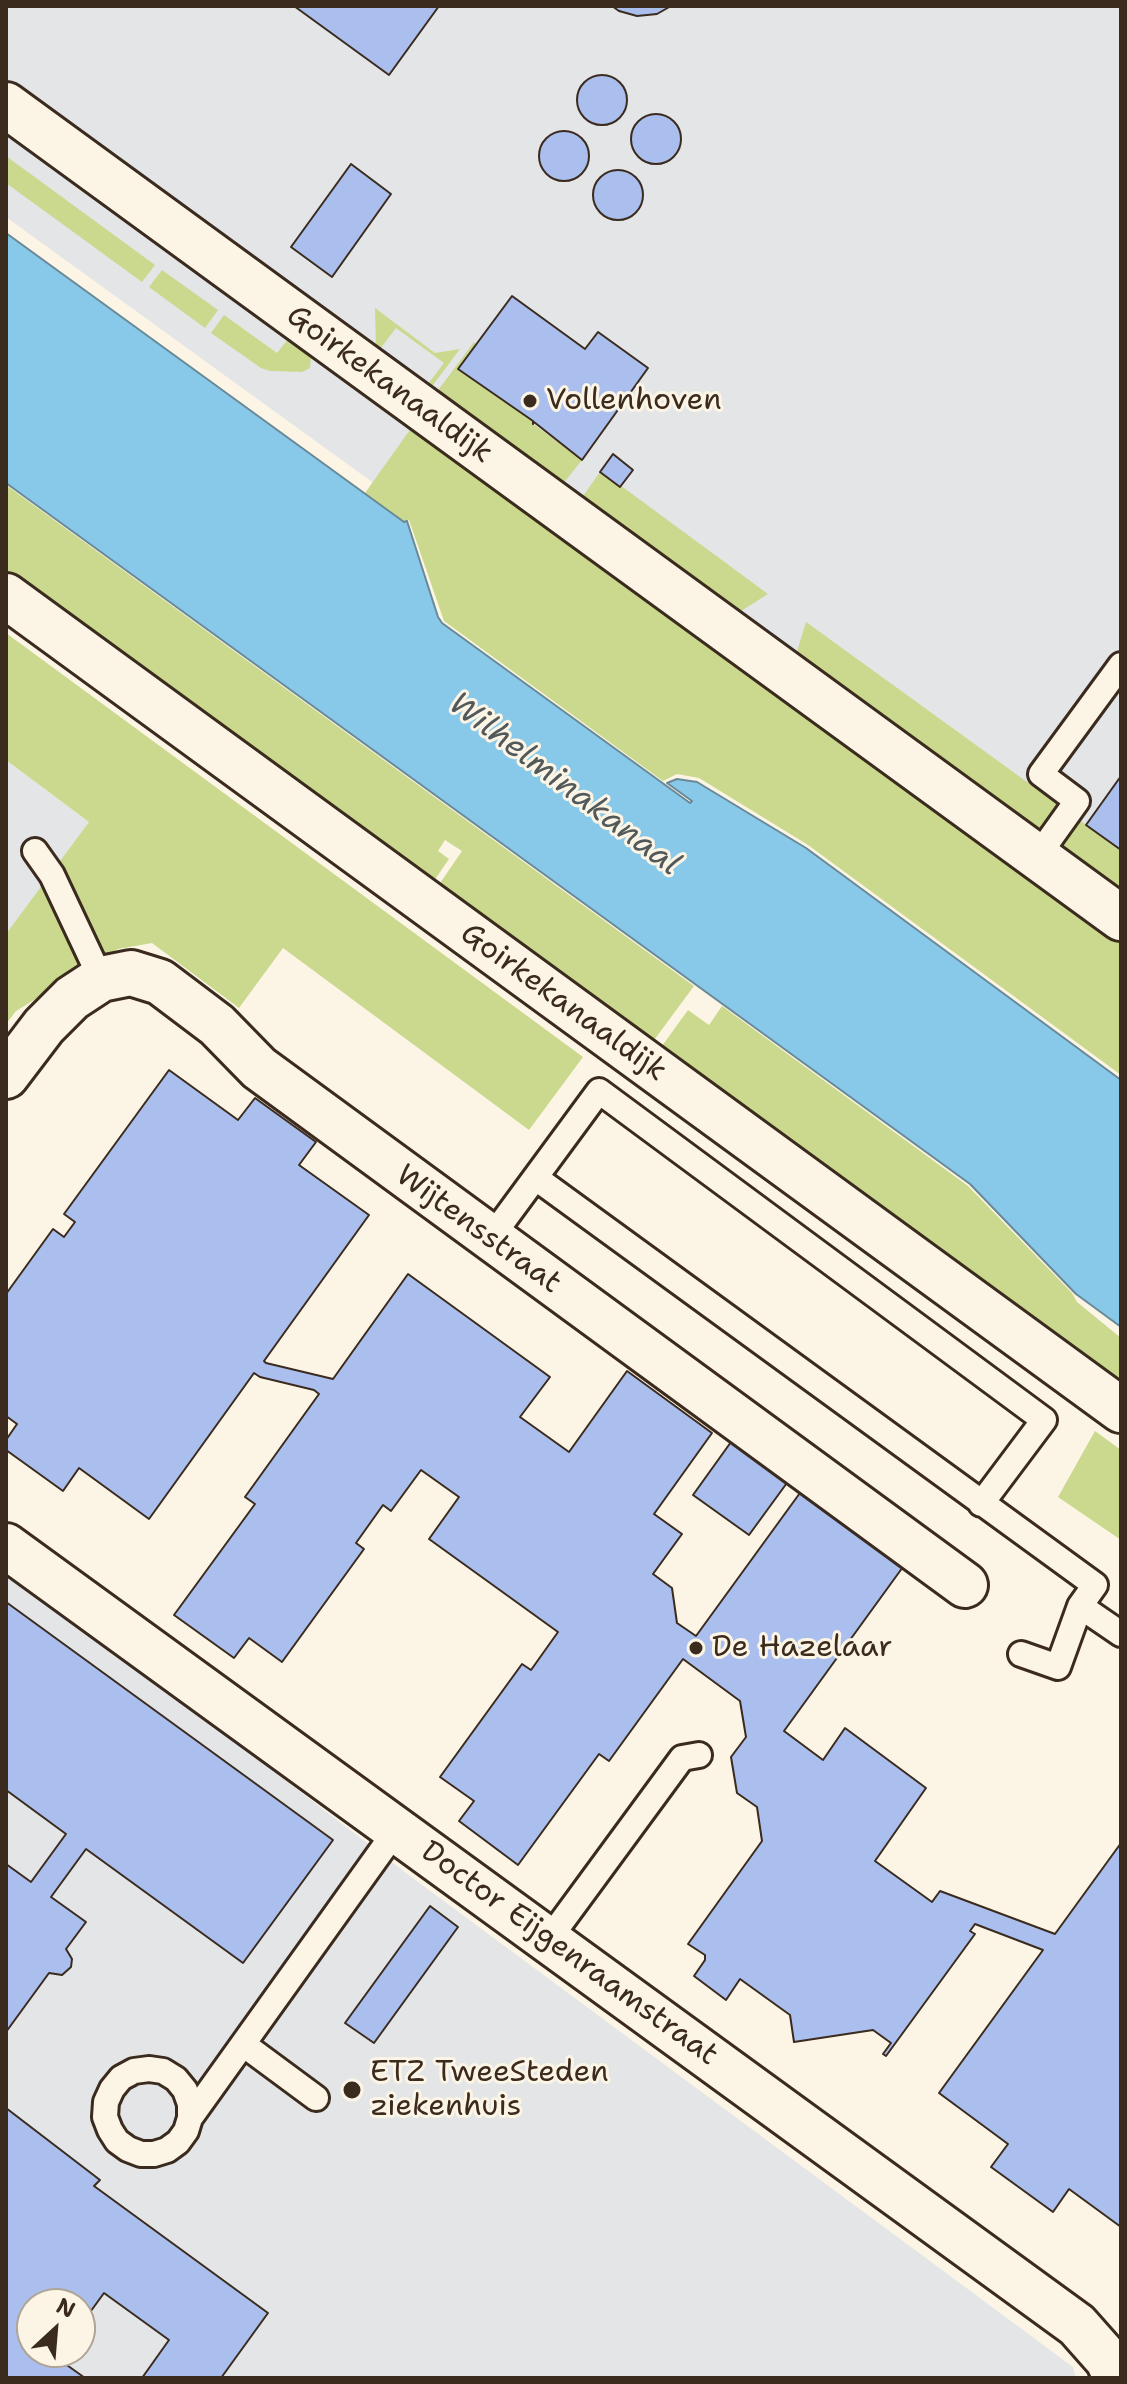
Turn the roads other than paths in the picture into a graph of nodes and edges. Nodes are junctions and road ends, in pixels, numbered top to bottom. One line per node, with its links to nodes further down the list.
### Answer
1 (6, 105): 5 (street, Goirkekanaaldijk)
2 (6, 596): 11 (street, Goirkekanaaldijk)
3 (1121, 665): 5 (lane)
4 (35, 851): 7 (lane)
5 (1037, 857): 6 (street, Goirkekanaaldijk)
6 (1121, 918)
7 (101, 979): 8 (street); 10 (street, Wijtensstraat)
8 (6, 1076)
9 (536, 1178): 10 (lane); 12 (lane); 12 (lane)
10 (490, 1239): 14 (street, Wijtensstraat)
11 (1121, 1410)
12 (981, 1504): 15 (lane)
13 (6, 1546): 19 (street, Doctor Eijgenraamstraat)
14 (965, 1585)
15 (1080, 1606): 16 (lane); 17 (lane)
16 (1121, 1634)
17 (1021, 1654)
18 (699, 1755): 20 (lane)
19 (397, 1829): 20 (street, Doctor Eijgenraamstraat); 21 (lane)
20 (549, 1939): 24 (street, Doctor Eijgenraamstraat)
21 (243, 2044): 22 (lane); 23 (lane)
22 (316, 2098)
23 (190, 2118)
24 (1116, 2378)

